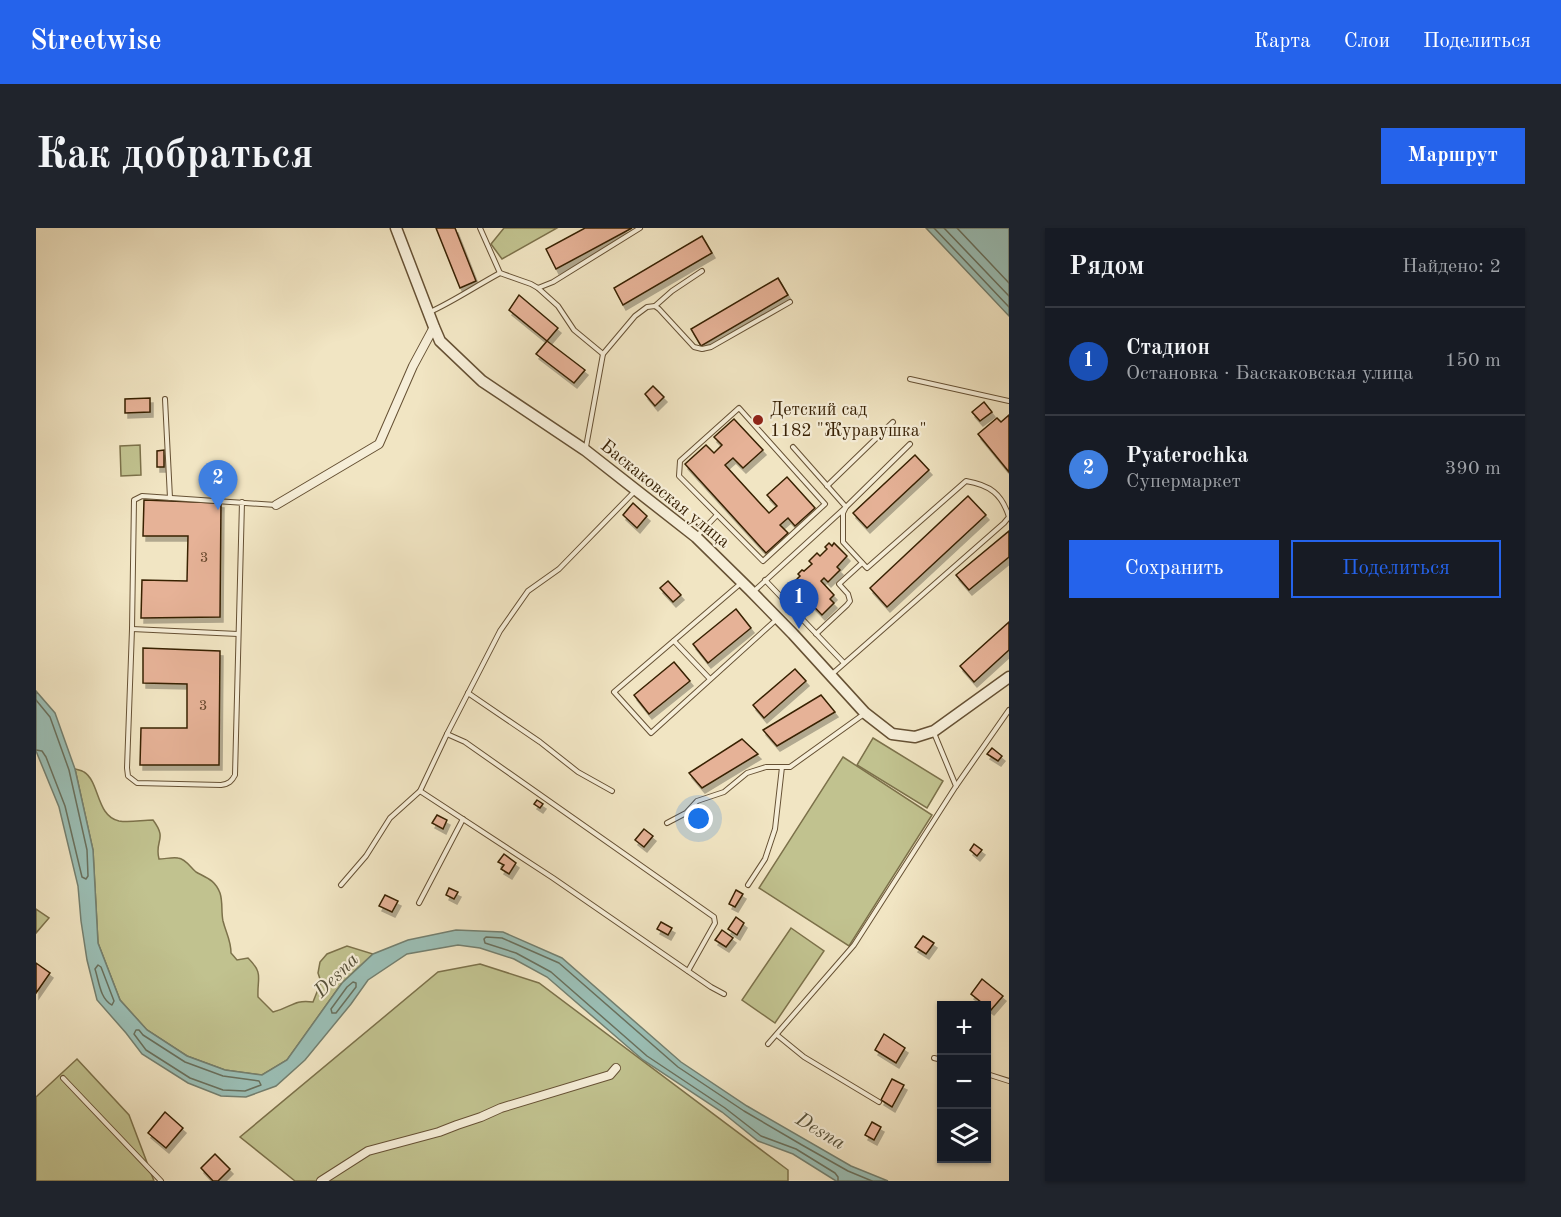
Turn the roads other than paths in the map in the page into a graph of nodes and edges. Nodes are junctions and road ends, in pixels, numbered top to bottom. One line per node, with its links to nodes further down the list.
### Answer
1 (396, 228): 9 (street, Баскаковская улица)
2 (480, 228): 5 (lane)
3 (640, 228): 6 (lane)
4 (702, 271): 8 (lane)
5 (500, 273): 6 (lane); 9 (lane)
6 (538, 288): 11 (lane)
7 (790, 302): 8 (lane)
8 (655, 306): 11 (lane)
9 (428, 312): 10 (street, Баскаковская улица)
10 (434, 327): 18 (street, Баскаковская улица); 23 (street)
11 (603, 354): 18 (lane)
12 (910, 379): 14 (lane)
13 (165, 399): 21 (lane)
14 (1009, 401)
15 (893, 422): 19 (lane)
16 (910, 444): 24 (lane)
17 (793, 447): 19 (lane)
18 (585, 450): 20 (street, Баскаковская улица)
19 (827, 486): 24 (lane)
20 (635, 490): 27 (street, Баскаковская улица); 41 (lane)
21 (170, 498): 22 (lane); 33 (lane)
22 (242, 502): 23 (lane); 34 (lane)
23 (276, 505)
24 (846, 507): 28 (lane); 29 (lane)
25 (717, 515): 25 (lane); 27 (lane)
26 (1009, 517): 28 (lane); 37 (lane)
27 (696, 537): 30 (street, Баскаковская улица)
28 (862, 563): 35 (lane)
29 (765, 580): 31 (lane); 35 (lane)
30 (742, 582): 31 (street, Баскаковская улица); 36 (lane)
31 (752, 592): 32 (street, Баскаковская улица)
32 (777, 619): 38 (street, Баскаковская улица); 40 (lane)
33 (132, 629): 34 (lane); 34 (lane)
34 (238, 634)
35 (816, 634): 37 (lane)
36 (674, 640): 40 (lane); 40 (lane)
37 (844, 663): 38 (lane)
38 (831, 675): 43 (street, Баскаковская улица)
39 (1009, 677): 44 (street, Баскаковская улица)
40 (710, 680)
41 (468, 693): 45 (lane); 49 (lane)
42 (1009, 710): 47 (lane)
43 (865, 713): 44 (street, Баскаковская улица); 46 (lane)
44 (933, 731): 47 (lane)
45 (447, 734): 48 (lane); 55 (lane)
46 (782, 767): 51 (lane); 53 (lane)
47 (956, 786): 57 (lane)
48 (420, 791): 50 (lane); 52 (lane)
49 (612, 791)
50 (463, 819): 54 (lane); 55 (lane)
51 (667, 823)
52 (341, 885)
53 (748, 885)
54 (419, 903)
55 (688, 971): 56 (lane)
56 (724, 994)
57 (777, 1035): 58 (lane); 65 (lane)
58 (768, 1044)
59 (934, 1058): 60 (lane)
60 (937, 1059)
61 (616, 1068): 67 (street)
62 (991, 1075): 64 (lane)
63 (63, 1078): 66 (lane)
64 (1009, 1081)
65 (879, 1102)
66 (161, 1181)
67 (321, 1181)

